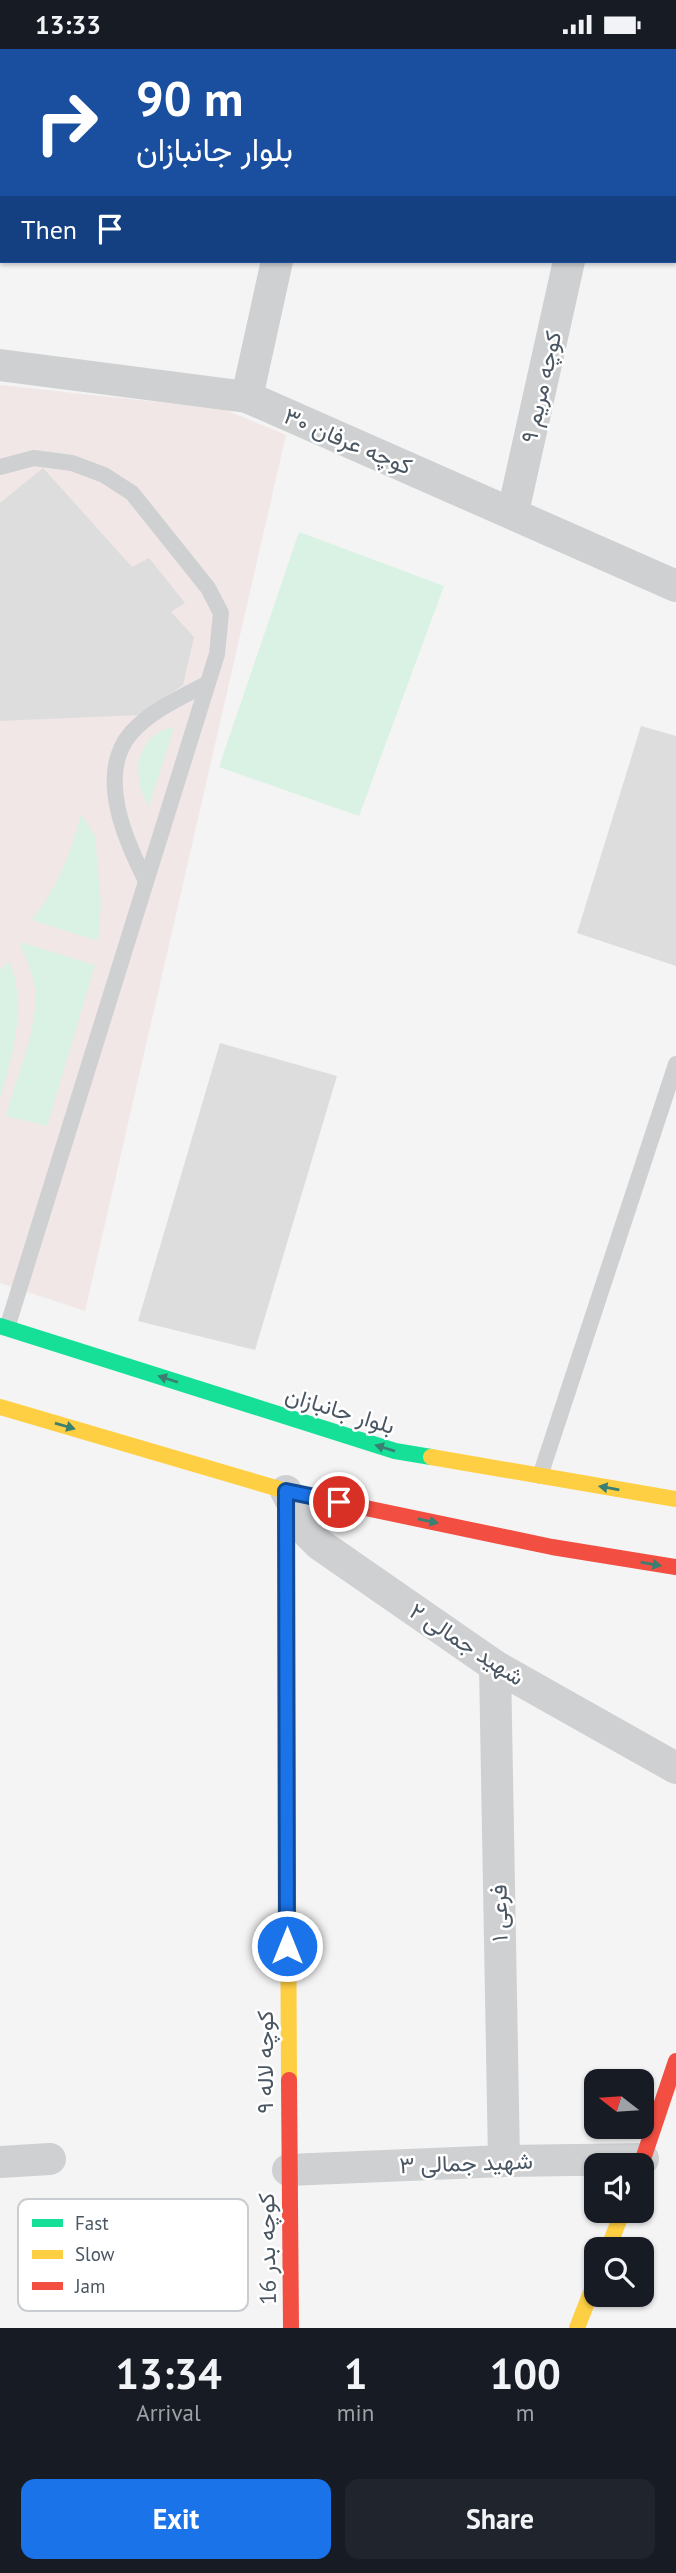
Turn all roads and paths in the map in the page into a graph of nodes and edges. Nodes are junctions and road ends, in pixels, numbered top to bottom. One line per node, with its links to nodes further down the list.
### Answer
1 (277, 263): 4 (street)
2 (569, 263): 6 (street, کوچه مریم ۹)
3 (0, 365): 4 (street, کوچه عرفان ۳۰)
4 (247, 397): 6 (street, کوچه عرفان ۳۰)
5 (0, 467): 8 (lane)
6 (513, 512): 7 (street, کوچه عرفان ۳۰)
7 (676, 586)
8 (208, 683): 9 (lane); 9 (lane)
9 (146, 881): 11 (lane)
10 (676, 1065): 13 (lane)
11 (4, 1327): 13 (street, بلوار جانبازان, one-way to 11)
12 (0, 1407): 14 (street, one-way to 14)
13 (540, 1476): 15 (street, بلوار جانبازان, one-way to 13)
14 (286, 1491): 16 (street, one-way to 16); 17 (street, شهید جمالی ۲); 25 (street, کوچه لاله ۹)
15 (676, 1499)
16 (676, 1567)
17 (495, 1666): 18 (street, شهید جمالی ۲); 22 (street, فرعی ۱)
18 (676, 1768)
19 (676, 2061): 20 (street)
20 (645, 2153)
21 (50, 2159): 23 (street)
22 (504, 2161): 24 (street, شهید جمالی ۳); 25 (street, شهید جمالی ۳)
23 (0, 2162)
24 (584, 2162)
25 (288, 2170): 27 (street, کوچه بدر 16)
26 (585, 2307): 28 (street)
27 (291, 2328)
28 (577, 2328)

